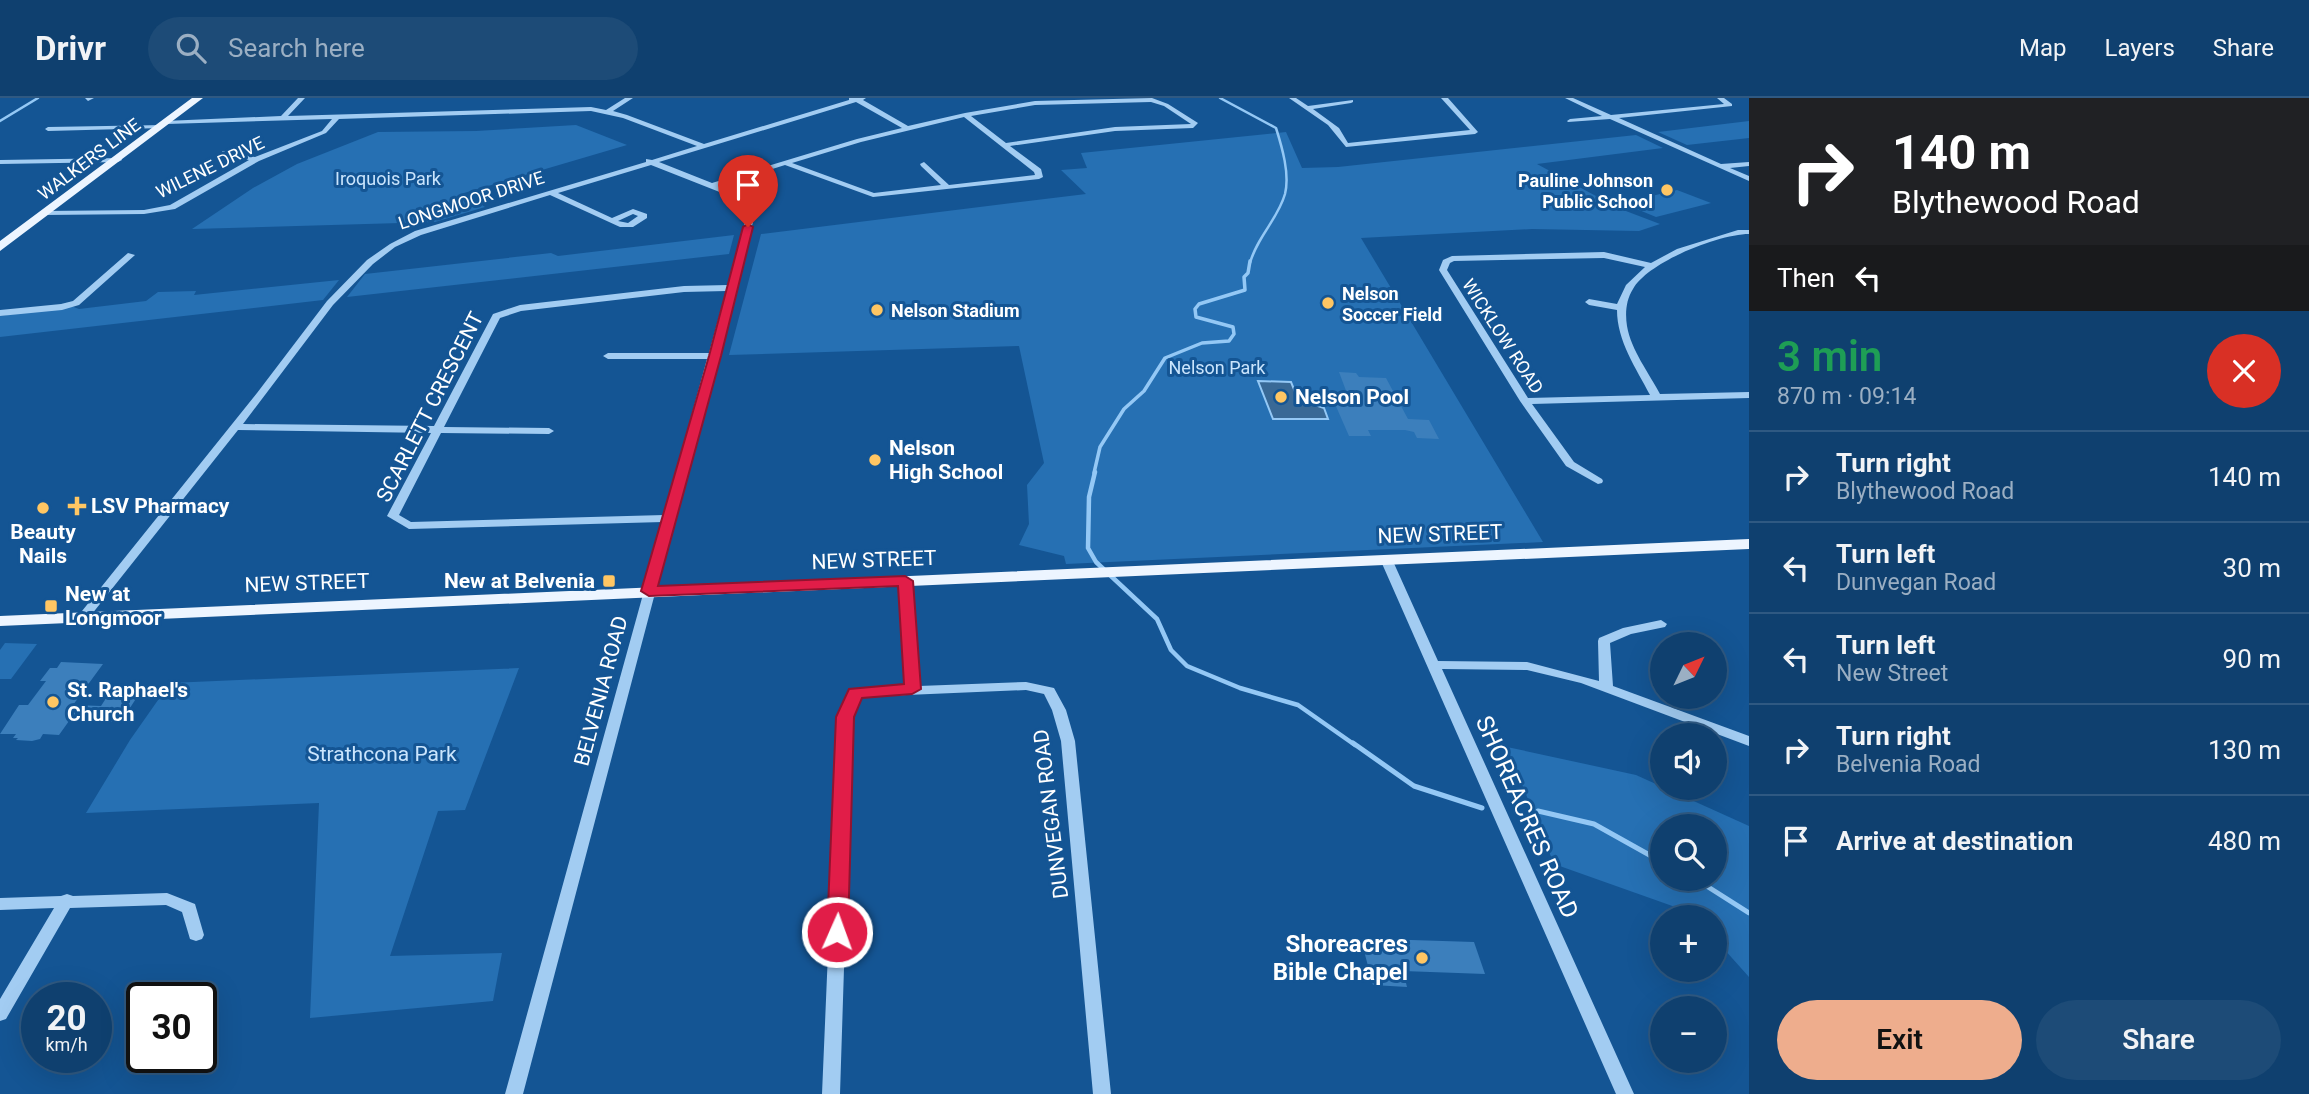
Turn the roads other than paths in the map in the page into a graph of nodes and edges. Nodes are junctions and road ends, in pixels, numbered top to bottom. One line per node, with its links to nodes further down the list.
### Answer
1 (198, 98): 20 (main road, WALKERS LINE)
2 (302, 98): 18 (street)
3 (534, 98): 13 (street)
4 (630, 98): 14 (street)
5 (863, 98): 10 (street, LONGMOOR DRIVE)
6 (1292, 98): 12 (street)
7 (1444, 98): 12 (street)
8 (1568, 98): 16 (street)
9 (1720, 98): 16 (street)
10 (850, 99): 21 (street); 23 (street, LONGMOOR DRIVE)
11 (1351, 102): 12 (street)
12 (1307, 108)
13 (527, 111): 14 (street); 17 (street)
14 (608, 111): 23 (street)
15 (965, 115): 21 (street); 24 (street); 24 (street)
16 (1614, 116): 19 (street); 33 (street)
17 (336, 118): 18 (street); 26 (street, WILENE DRIVE)
18 (282, 119): 20 (street)
19 (1570, 121)
20 (164, 124): 22 (street); 27 (main road, WALKERS LINE)
21 (905, 127): 30 (street)
22 (48, 129)
23 (701, 145): 28 (street, LONGMOOR DRIVE)
24 (1005, 145): 36 (street)
25 (225, 153): 26 (street)
26 (257, 159): 38 (street, WILENE DRIVE)
27 (118, 160): 29 (street); 38 (main road, WALKERS LINE)
28 (649, 161): 35 (street, BELVENIA ROAD); 37 (street, LONGMOOR DRIVE)
29 (0, 162)
30 (784, 163): 35 (street); 36 (street)
31 (924, 164): 36 (street)
32 (1749, 164): 33 (street)
33 (1721, 166): 34 (street)
34 (1749, 179)
35 (714, 185): 44 (street, BELVENIA ROAD)
36 (947, 187)
37 (549, 192): 39 (street); 53 (street, LONGMOOR DRIVE)
38 (45, 213): 41 (main road, WALKERS LINE)
39 (612, 220)
40 (1749, 232): 43 (street)
41 (0, 247)
42 (131, 255): 47 (street)
43 (1650, 265): 46 (street); 52 (street, WICKLOW ROAD)
44 (731, 288): 49 (street, BELVENIA ROAD); 54 (street, SCARLETT CRESCENT)
45 (1589, 302): 46 (street)
46 (1622, 307): 51 (street)
47 (0, 313)
48 (608, 356): 49 (street)
49 (715, 356): 57 (street, BELVENIA ROAD)
50 (1749, 395): 51 (street)
51 (1657, 398): 52 (street)
52 (1525, 401): 56 (street, WICKLOW ROAD)
53 (235, 427): 54 (street); 62 (street, LONGMOOR DRIVE)
54 (439, 430): 55 (street); 57 (street, SCARLETT CRESCENT)
55 (549, 430)
56 (1598, 481)
57 (668, 518): 61 (street, BELVENIA ROAD)
58 (1749, 544): 59 (main road, NEW STREET)
59 (1386, 559): 60 (main road, NEW STREET); 65 (street, SHOREACRES ROAD)
60 (905, 581): 61 (main road, NEW STREET); 67 (street)
61 (649, 591): 62 (main road, NEW STREET); 73 (street, BELVENIA ROAD)
62 (84, 616): 63 (main road, NEW STREET)
63 (0, 621)
64 (1661, 624): 66 (street)
65 (1436, 666): 66 (street); 76 (street, SHOREACRES ROAD)
66 (1606, 686): 68 (street)
67 (912, 689): 74 (street, DUNVEGAN ROAD); 75 (street, DUNVEGAN ROAD)
68 (1749, 741)
69 (68, 900): 70 (street); 71 (street); 72 (street)
70 (0, 904)
71 (196, 935)
72 (0, 1014)
73 (514, 1094)
74 (831, 1094)
75 (1102, 1094)
76 (1625, 1094)

